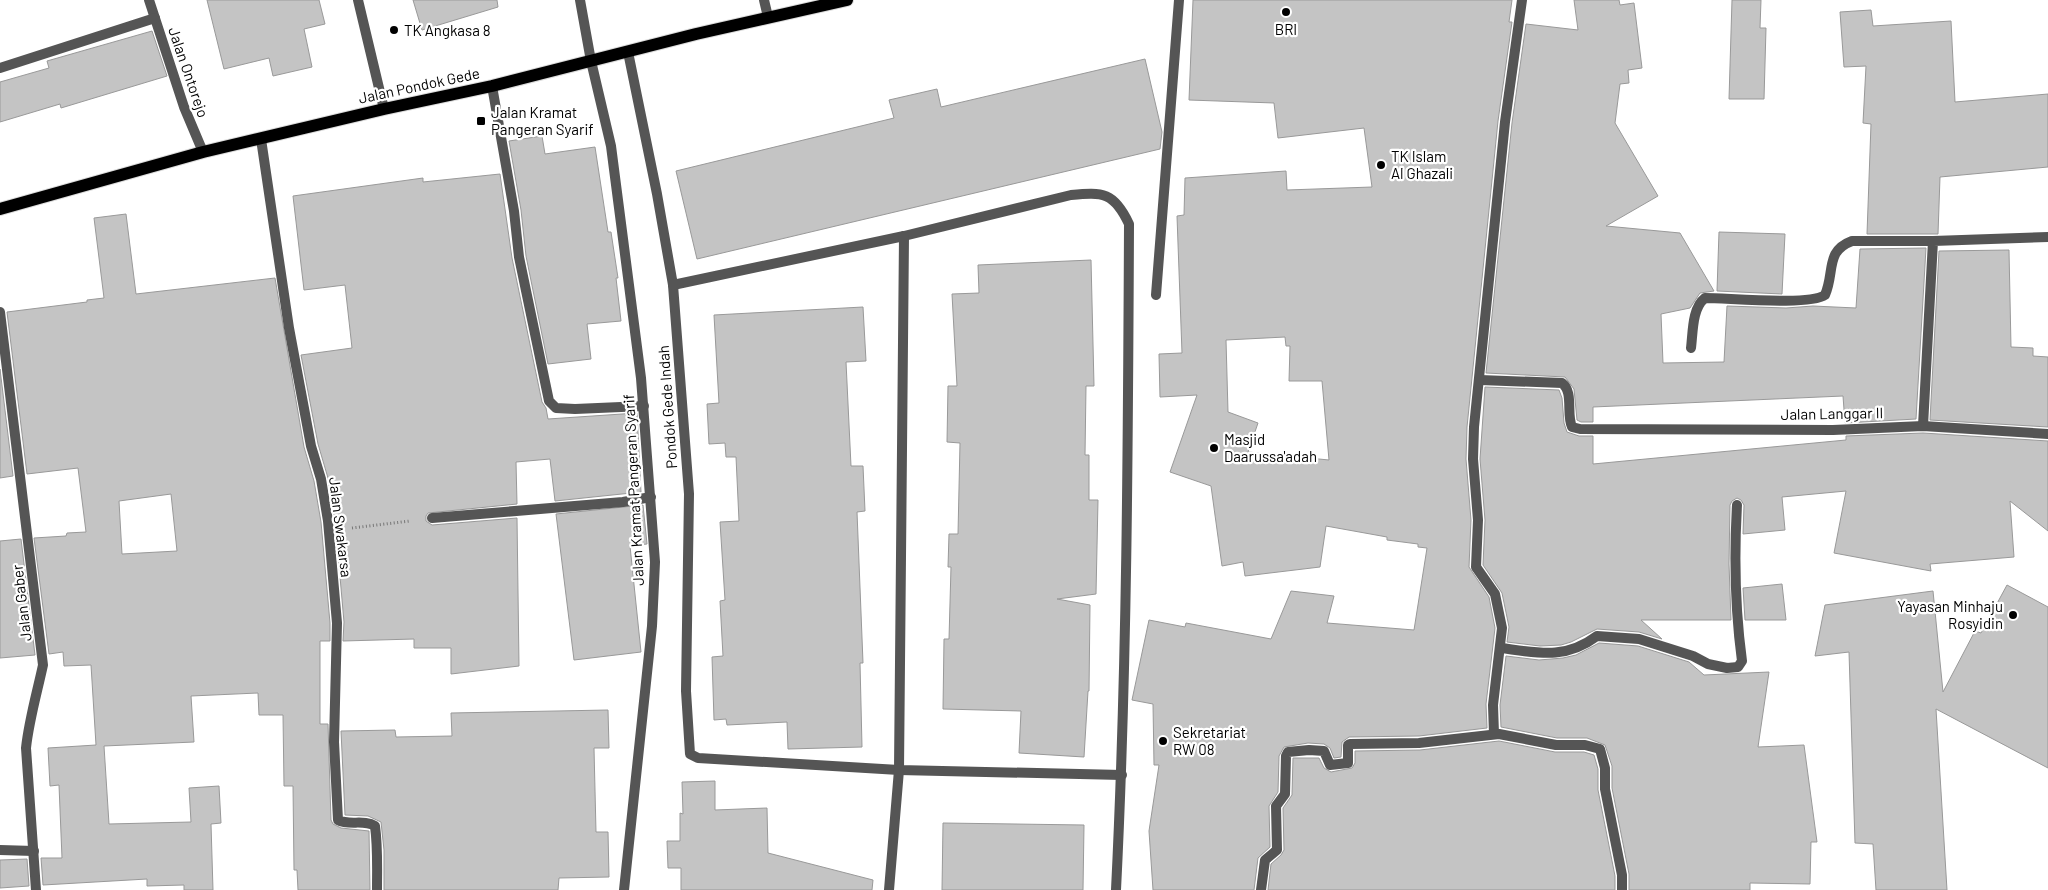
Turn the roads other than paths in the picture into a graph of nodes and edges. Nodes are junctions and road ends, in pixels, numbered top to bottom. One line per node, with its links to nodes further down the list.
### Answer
1 (149, 0): 9 (street, Jalan Ontorejo)
2 (358, 0): 14 (street)
3 (580, 0): 11 (street, Jalan Kramat Pangeran Syarif)
4 (764, 0): 8 (street)
5 (847, 0): 8 (main road, Jalan Pondok Gede)
6 (1179, 0): 22 (street)
7 (1522, 0): 25 (street)
8 (768, 17): 10 (main road, Jalan Pondok Gede)
9 (155, 18): 12 (street); 16 (street, Jalan Ontorejo)
10 (628, 52): 11 (main road, Jalan Pondok Gede); 21 (street, Pondok Gede Indah)
11 (591, 62): 13 (main road, Jalan Pondok Gede); 26 (street, Jalan Kramat Pangeran Syarif)
12 (0, 68)
13 (492, 86): 14 (main road, Jalan Pondok Gede); 26 (street)
14 (384, 109): 15 (main road, Jalan Pondok Gede)
15 (261, 139): 16 (main road, Jalan Pondok Gede); 39 (street, Jalan Swakarsa)
16 (202, 152): 17 (main road, Jalan Pondok Gede)
17 (0, 208)
18 (904, 236): 21 (street); 34 (street); 35 (street)
19 (2048, 237): 20 (street)
20 (1933, 241): 24 (street); 27 (street)
21 (673, 285): 34 (street, Pondok Gede Indah)
22 (1156, 295)
23 (0, 312): 37 (street, Jalan Gaber)
24 (1691, 348)
25 (1480, 380): 27 (street, Jalan Langgar II); 32 (street)
26 (644, 406): 29 (street, Jalan Kramat Pangeran Syarif)
27 (1922, 426): 28 (street)
28 (2048, 434)
29 (651, 497): 31 (street); 40 (street, Jalan Kramat Pangeran Syarif)
30 (1737, 505): 32 (street)
31 (432, 518)
32 (1501, 648): 33 (street)
33 (1494, 734): 43 (street); 44 (street)
34 (899, 770): 35 (street); 41 (street)
35 (1122, 775): 42 (street)
36 (0, 850): 37 (street)
37 (34, 851): 38 (street, Jalan Gaber)
38 (36, 890)
39 (376, 890)
40 (624, 890)
41 (889, 890)
42 (1116, 890)
43 (1261, 890)
44 (1622, 890)

